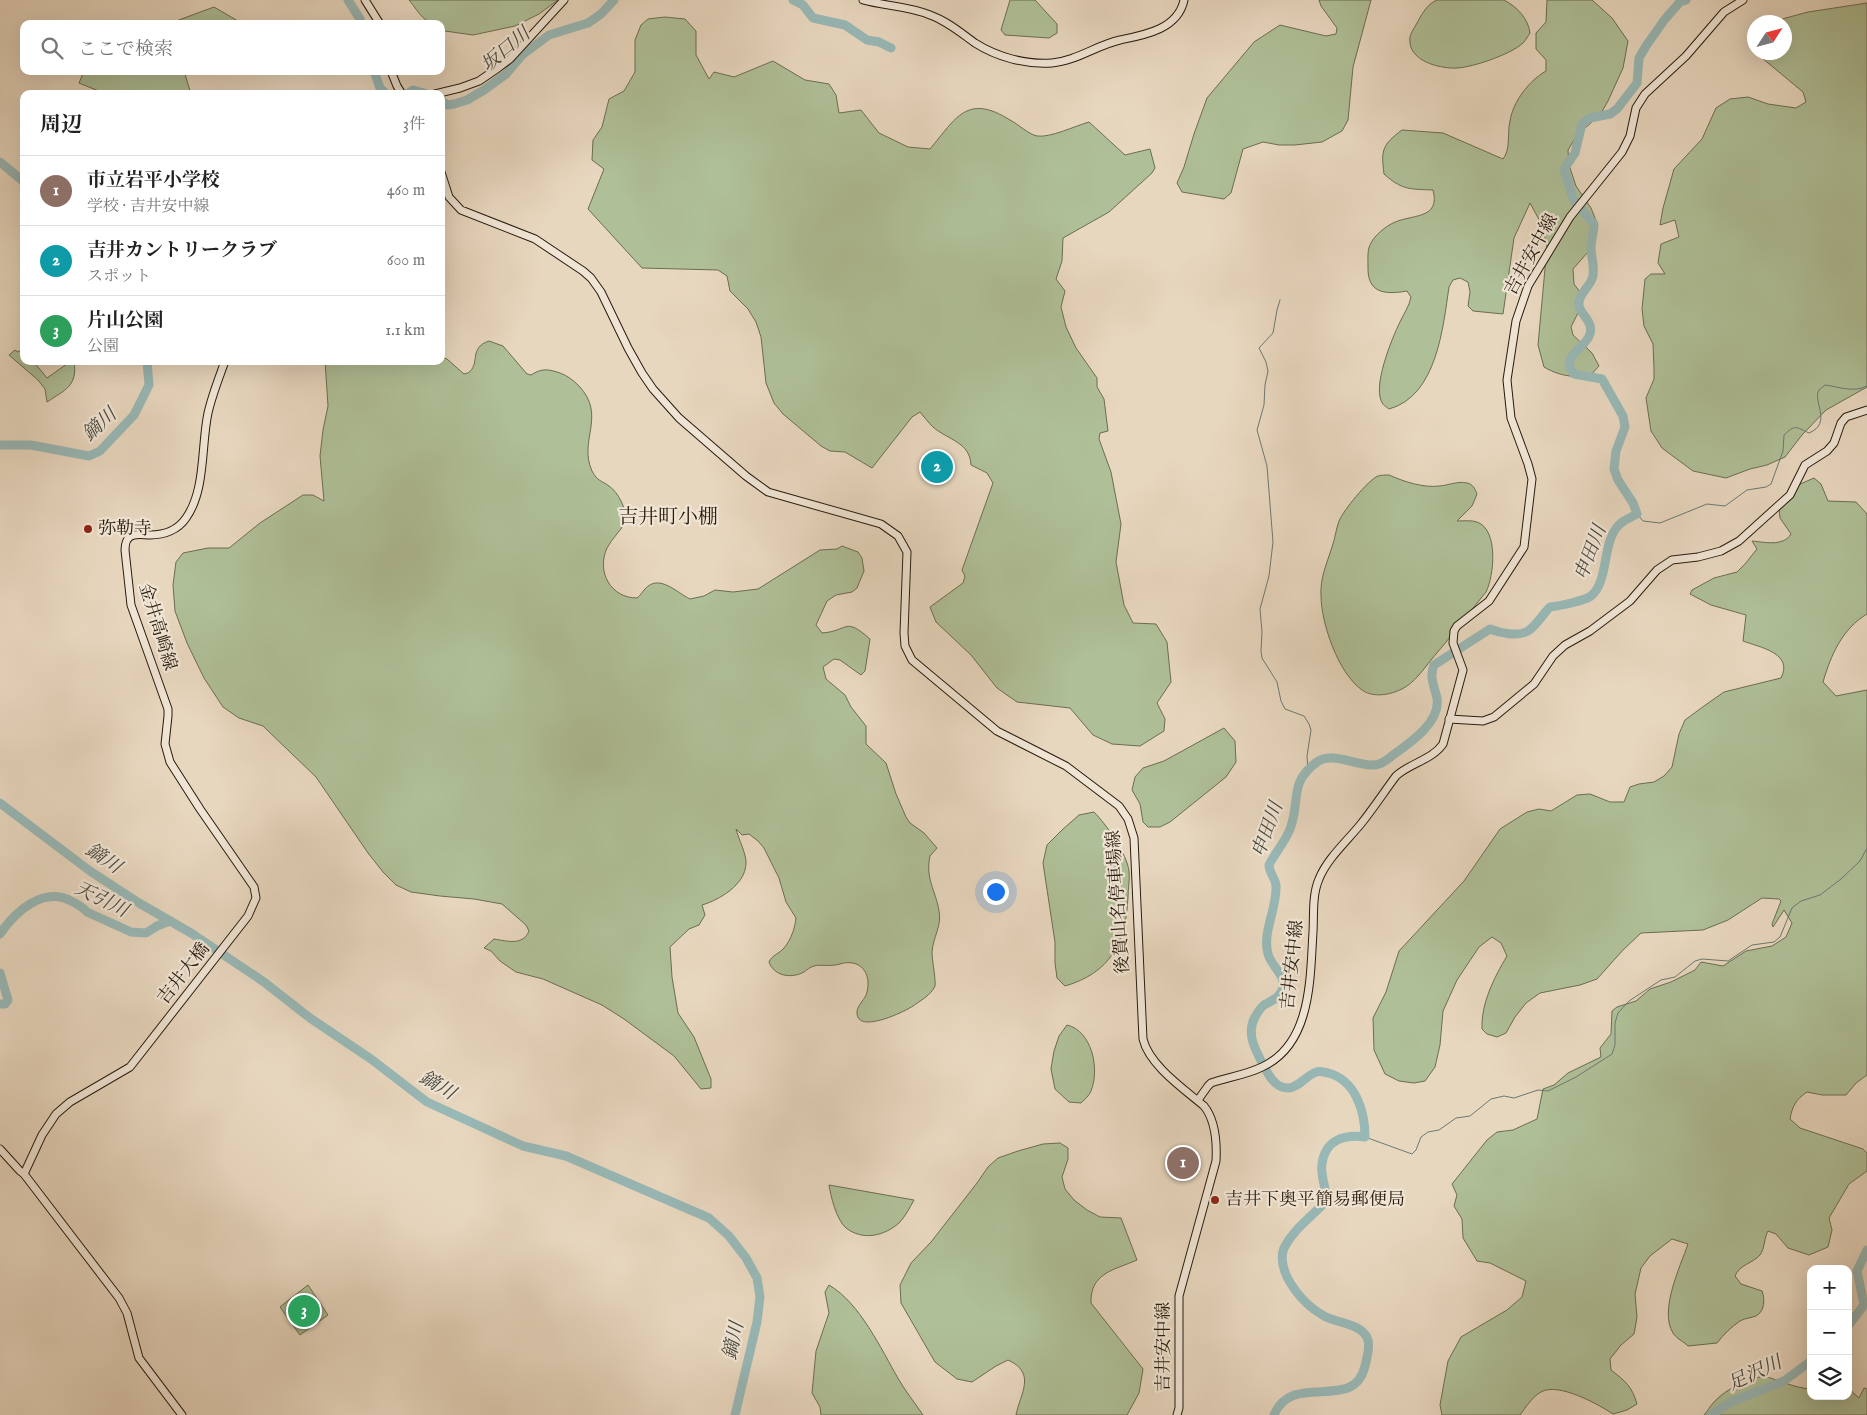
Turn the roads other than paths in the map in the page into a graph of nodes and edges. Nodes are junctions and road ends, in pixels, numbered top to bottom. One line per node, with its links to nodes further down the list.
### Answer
1 (365, 0): 6 (main road)
2 (564, 0): 9 (main road)
3 (863, 0): 4 (main road)
4 (1184, 0)
5 (1743, 0): 13 (main road, 吉井安中線)
6 (378, 20)
7 (392, 75): 8 (main road)
8 (400, 90)
9 (445, 92)
10 (445, 184): 15 (main road, 後賀山名停車場線)
11 (224, 365): 14 (main road, 金井高崎線)
12 (1867, 410): 13 (main road)
13 (1450, 719): 15 (main road, 吉井安中線)
14 (245, 921): 17 (main road, 吉井大橋)
15 (1198, 1100): 19 (main road, 吉井安中線)
16 (0, 1149): 17 (main road)
17 (24, 1174): 18 (main road)
18 (182, 1415)
19 (1177, 1415)

